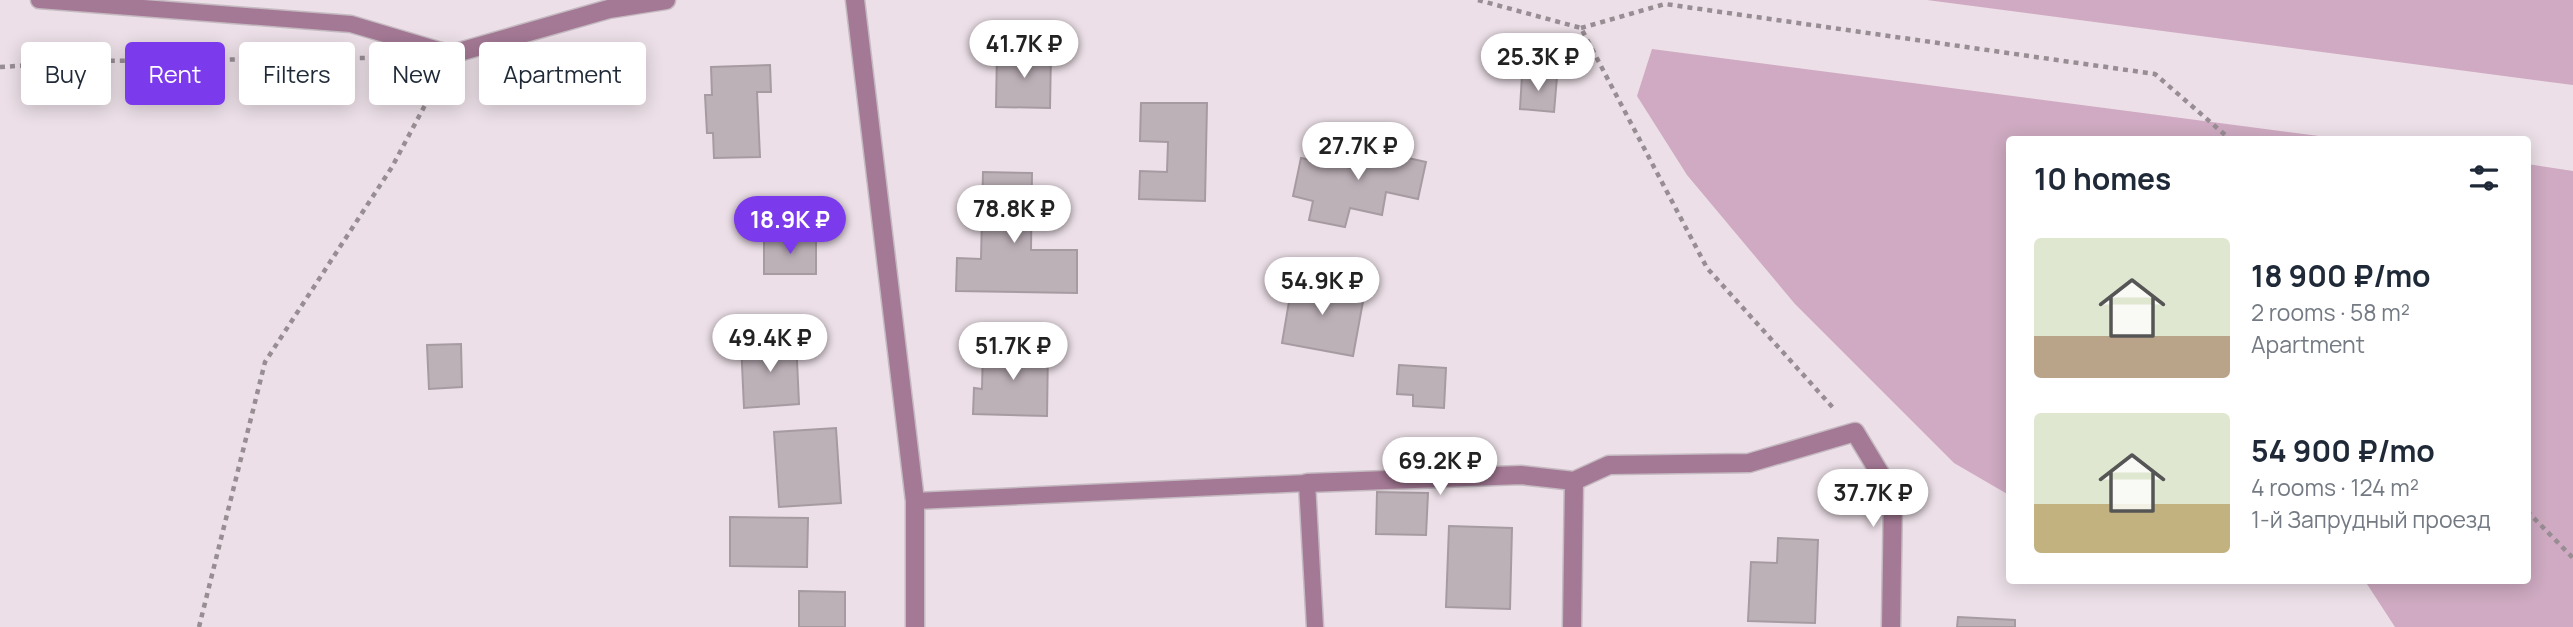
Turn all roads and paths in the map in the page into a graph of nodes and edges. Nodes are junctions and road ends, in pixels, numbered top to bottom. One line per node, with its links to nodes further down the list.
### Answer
1 (39, 0): 6 (lane)
2 (666, 0): 7 (street)
3 (855, 0): 15 (street)
4 (1478, 0): 5 (path)
5 (1581, 28): 11 (path); 12 (path)
6 (412, 42)
7 (465, 50)
8 (369, 58): 9 (path)
9 (0, 68)
10 (425, 105): 18 (path)
11 (2226, 136)
12 (1855, 432): 13 (street); 22 (street)
13 (1574, 481): 14 (street); 21 (street)
14 (1307, 483): 15 (lane); 20 (lane)
15 (915, 501): 19 (street)
16 (2531, 515): 17 (path)
17 (2573, 558)
18 (199, 627)
19 (915, 627)
20 (1315, 627)
21 (1572, 627)
22 (1891, 627)

